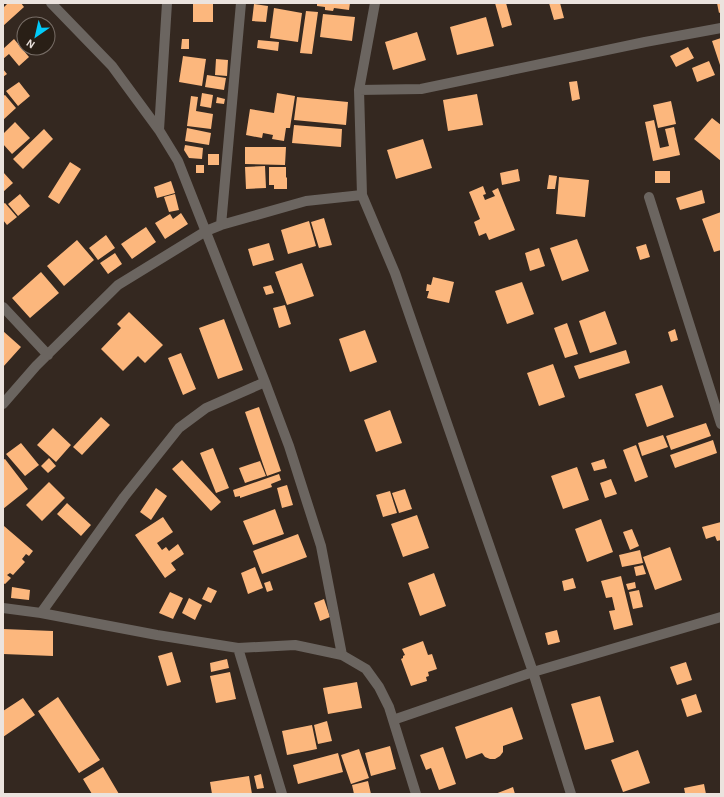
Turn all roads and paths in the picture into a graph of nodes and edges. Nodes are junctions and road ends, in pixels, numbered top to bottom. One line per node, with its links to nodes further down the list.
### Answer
1 (51, 3): 7 (street)
2 (167, 3): 7 (street)
3 (241, 3): 10 (street)
4 (374, 3): 6 (street)
5 (721, 28): 6 (street)
6 (359, 90): 8 (street)
7 (158, 130): 11 (street)
8 (362, 195): 10 (street); 22 (street)
9 (649, 197): 16 (street)
10 (221, 225): 11 (street)
11 (206, 231): 13 (street); 14 (street)
12 (3, 307): 13 (street)
13 (48, 355): 15 (street)
14 (265, 382): 18 (street); 21 (street)
15 (3, 404)
16 (721, 424)
17 (3, 608): 18 (street)
18 (41, 613): 20 (street)
19 (721, 617): 22 (street)
20 (238, 648): 21 (street); 24 (street)
21 (342, 654): 23 (street)
22 (533, 672): 23 (street); 26 (street)
23 (393, 720): 25 (street)
24 (282, 794)
25 (416, 794)
26 (571, 794)

